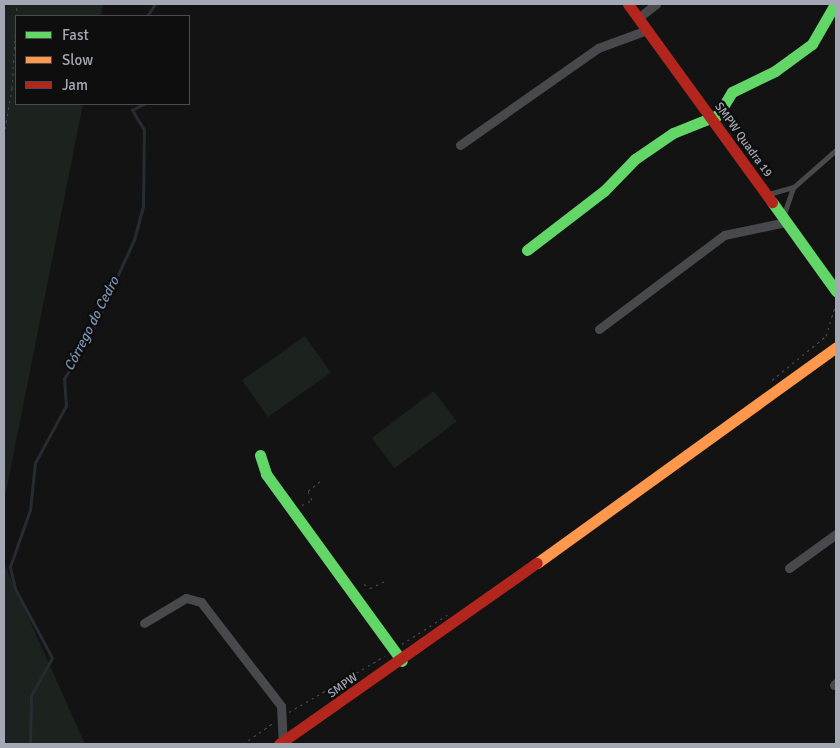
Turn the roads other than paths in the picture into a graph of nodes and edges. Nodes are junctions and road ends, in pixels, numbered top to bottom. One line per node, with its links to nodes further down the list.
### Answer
1 (628, 4): 4 (street, SMPW Quadra 19)
2 (656, 4): 4 (street)
3 (835, 4): 6 (street)
4 (638, 18): 5 (street, SMPW Quadra 19)
5 (647, 30): 6 (street, SMPW Quadra 19); 7 (street)
6 (711, 118): 10 (street, SMPW Quadra 19); 12 (street)
7 (460, 146)
8 (836, 150): 9 (lane)
9 (794, 187): 10 (lane); 11 (lane)
10 (765, 193): 11 (street, SMPW Quadra 19)
11 (785, 220): 13 (street, SMPW Quadra 19); 14 (street)
12 (527, 250)
13 (836, 292)
14 (599, 329)
15 (835, 348): 20 (street, SMPW)
16 (260, 455): 20 (street)
17 (836, 534): 18 (street)
18 (789, 568)
19 (144, 623): 21 (street)
20 (402, 661): 21 (street, SMPW)
21 (284, 744)

